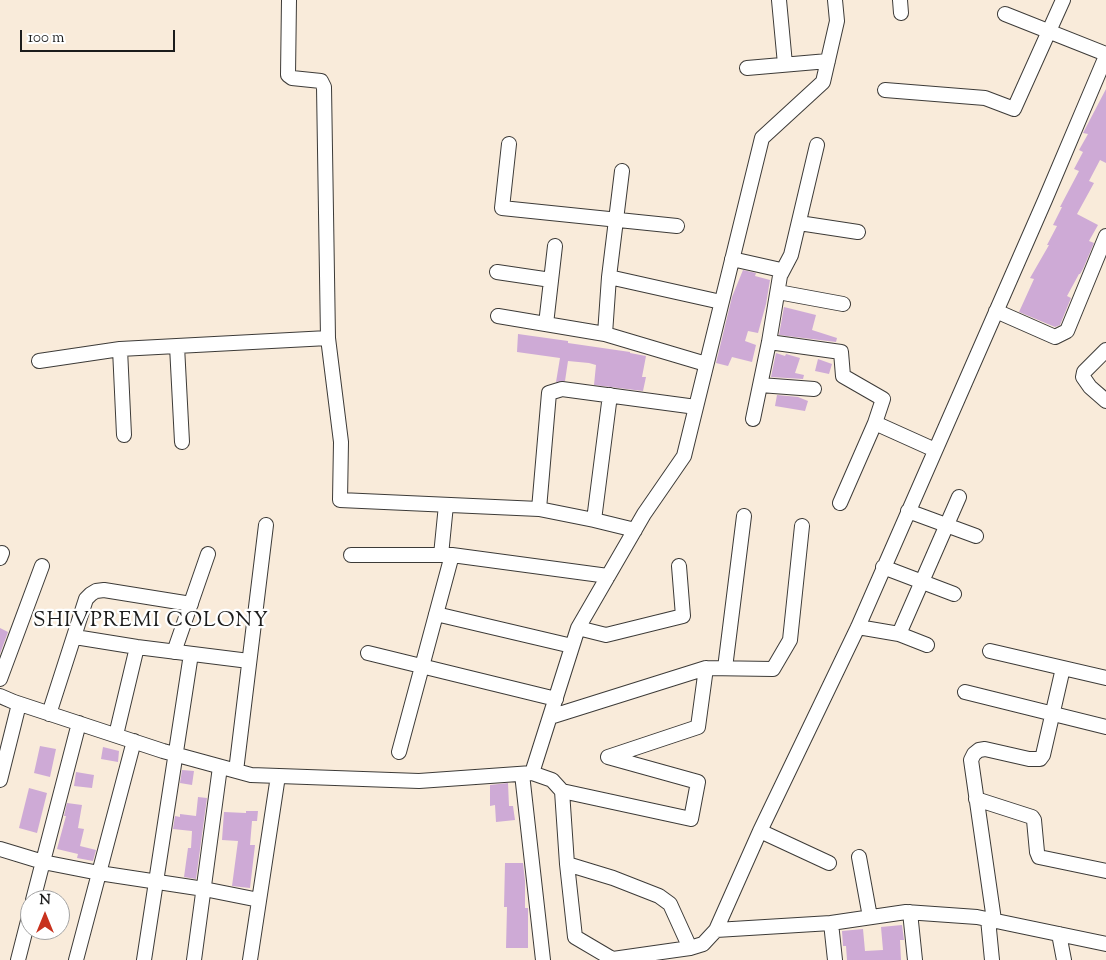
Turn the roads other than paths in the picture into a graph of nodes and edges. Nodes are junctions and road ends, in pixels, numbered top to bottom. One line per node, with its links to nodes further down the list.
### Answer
1 (290, 0): 33 (street)
2 (779, 0): 9 (street)
3 (835, 0): 8 (street)
4 (1063, 0): 6 (street)
5 (1005, 14): 6 (street)
6 (1048, 31): 7 (street); 11 (street)
7 (1106, 55): 29 (street)
8 (828, 60): 9 (street); 21 (street)
9 (785, 64): 10 (street)
10 (747, 68)
11 (884, 90)
12 (508, 144): 15 (street)
13 (817, 145): 16 (street)
14 (622, 171): 15 (street)
15 (616, 220): 17 (street); 24 (street)
16 (799, 223): 18 (street); 23 (street)
17 (677, 226)
18 (858, 232)
19 (1106, 236): 29 (street)
20 (555, 246): 25 (street)
21 (732, 259): 23 (street); 27 (street)
22 (497, 272): 25 (street)
23 (781, 274): 26 (street)
24 (609, 277): 27 (street); 32 (street)
25 (551, 280): 31 (street)
26 (778, 292): 28 (street); 34 (street)
27 (721, 302): 39 (street)
28 (843, 304)
29 (996, 311): 49 (street)
30 (498, 316): 31 (street)
31 (546, 324): 32 (street)
32 (604, 334): 39 (street)
33 (328, 338): 35 (street); 52 (street)
34 (769, 342): 40 (street); 46 (street)
35 (177, 346): 36 (street); 48 (street)
36 (120, 349): 38 (street); 47 (street)
37 (1106, 350): 43 (street)
38 (39, 361)
39 (706, 364): 44 (street)
40 (760, 385): 41 (street); 45 (street)
41 (814, 389)
42 (610, 395): 44 (street); 53 (street); 56 (street)
43 (1106, 401)
44 (696, 406): 60 (street)
45 (753, 419)
46 (875, 423): 49 (street); 51 (street)
47 (124, 435)
48 (182, 442)
49 (935, 450): 54 (street)
50 (959, 497): 58 (street)
51 (840, 503)
52 (446, 505): 53 (street); 64 (street)
53 (538, 509): 56 (street)
54 (908, 511): 58 (street); 67 (street)
55 (744, 516): 87 (street)
56 (594, 520): 60 (street)
57 (266, 525): 84 (street)
58 (946, 525): 61 (street); 69 (street)
59 (802, 526): 87 (street)
60 (635, 530): 68 (street)
61 (976, 536)
62 (208, 554): 71 (street)
63 (352, 555): 64 (street)
64 (446, 555): 68 (street); 72 (street)
65 (42, 566): 90 (street)
66 (679, 566): 74 (street)
67 (883, 567): 69 (street); 73 (street)
68 (608, 576): 74 (street)
69 (921, 582): 70 (street); 75 (street)
70 (954, 594)
71 (191, 604): 76 (street); 81 (street)
72 (436, 614): 78 (street); 85 (street)
73 (858, 627): 75 (street); 111 (street)
74 (578, 628): 78 (street)
75 (899, 634): 77 (street)
76 (74, 637): 79 (street); 95 (street)
77 (927, 645)
78 (572, 646): 93 (street)
79 (137, 647): 81 (street); 100 (street)
80 (990, 651): 88 (street)
81 (174, 652): 83 (street)
82 (368, 653): 85 (street)
83 (191, 654): 84 (street); 103 (street)
84 (249, 661): 105 (street)
85 (422, 667): 93 (street); 102 (street)
86 (706, 668): 87 (street); 97 (street); 109 (street)
87 (725, 668)
88 (1063, 668): 89 (street); 96 (street)
89 (1106, 678)
90 (0, 679)
91 (965, 692): 96 (street)
92 (0, 696): 94 (street)
93 (556, 700): 97 (street)
94 (19, 704): 95 (street); 108 (street)
95 (49, 714): 98 (street)
96 (1054, 714): 99 (street); 110 (street)
97 (550, 718): 106 (street)
98 (79, 724): 100 (street); 114 (street)
99 (1106, 727)
100 (116, 736): 101 (street)
101 (134, 741): 103 (street); 118 (street)
102 (398, 752)
103 (176, 754): 104 (street); 119 (street)
104 (220, 767): 105 (street); 120 (street)
105 (236, 771): 107 (street)
106 (527, 774): 107 (street); 109 (street); 138 (street)
107 (278, 776): 122 (street)
108 (0, 780)
109 (562, 791): 116 (street)
110 (976, 799): 117 (street); 125 (street)
111 (760, 831): 115 (street); 127 (street)
112 (0, 849): 114 (street)
113 (859, 857): 124 (street)
114 (43, 862): 118 (street); 121 (street)
115 (829, 863)
116 (567, 864): 131 (street); 132 (street)
117 (1106, 872)
118 (99, 873): 119 (street); 134 (street)
119 (156, 882): 120 (street); 135 (street)
120 (204, 889): 122 (street); 136 (street)
121 (36, 890)
122 (259, 900): 137 (street)
123 (910, 912): 124 (street); 125 (street); 140 (street)
124 (870, 917): 126 (street)
125 (991, 920): 128 (street); 141 (street)
126 (831, 923): 127 (street); 139 (street)
127 (716, 930): 131 (street)
128 (1059, 934): 130 (street); 142 (street)
129 (23, 940): 133 (street)
130 (1106, 944)
131 (690, 948): 132 (street)
132 (614, 959)
133 (18, 960)
134 (76, 960)
135 (144, 960)
136 (194, 960)
137 (250, 960)
138 (543, 960)
139 (835, 960)
140 (915, 960)
141 (992, 960)
142 (1064, 960)

